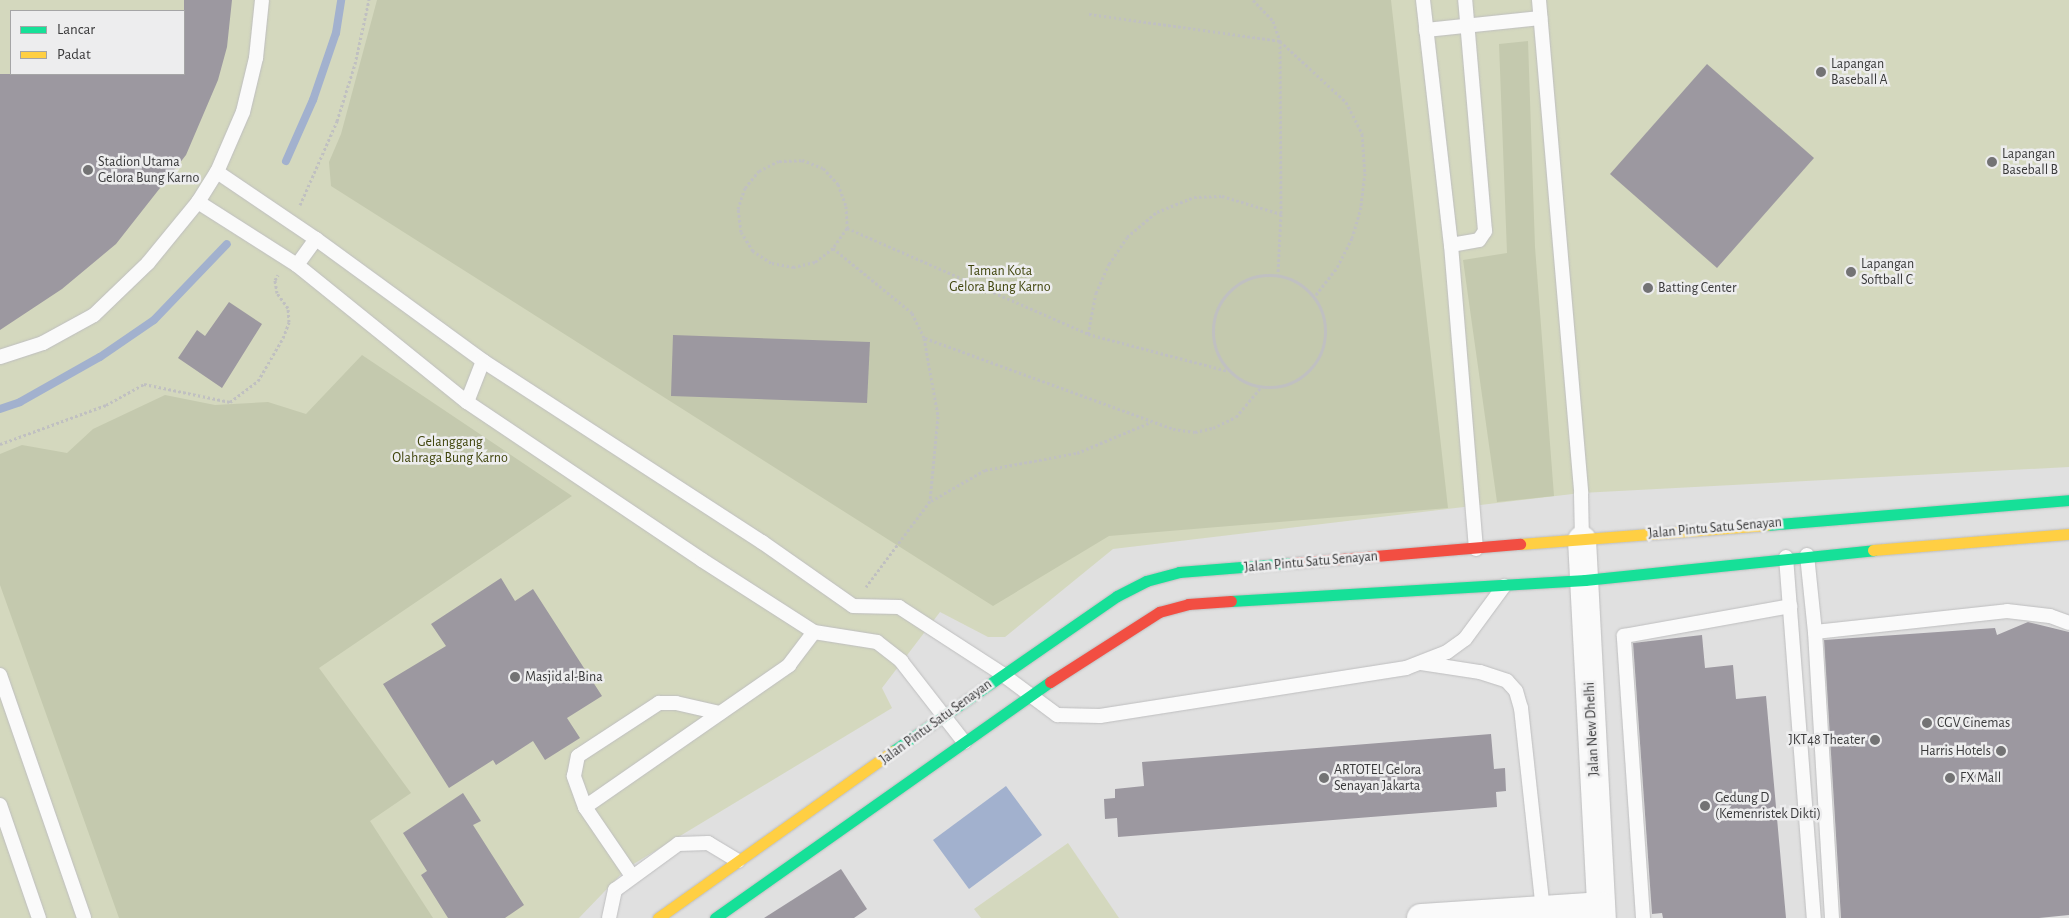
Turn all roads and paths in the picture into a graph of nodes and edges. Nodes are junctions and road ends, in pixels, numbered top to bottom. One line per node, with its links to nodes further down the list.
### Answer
1 (262, 0): 12 (lane)
2 (369, 0): 15 (path)
3 (1253, 0): 11 (path)
4 (1423, 0): 10 (lane)
5 (1465, 0): 9 (lane)
6 (1539, 0): 8 (lane)
7 (1089, 14): 11 (path)
8 (1540, 18): 9 (lane); 38 (lane)
9 (1467, 24): 10 (lane); 18 (lane)
10 (1426, 30): 18 (lane)
11 (1280, 41): 14 (path); 23 (path)
12 (217, 172): 13 (lane); 15 (lane)
13 (198, 202): 20 (lane); 26 (lane)
14 (1282, 214): 22 (path); 24 (path)
15 (292, 222): 17 (lane)
16 (847, 228): 19 (path); 19 (path); 24 (path)
17 (316, 238): 21 (lane); 27 (lane)
18 (1451, 245): 40 (lane)
19 (833, 248): 25 (path)
20 (285, 256): 21 (lane); 32 (path)
21 (298, 265): 30 (lane)
22 (1278, 274): 23 (path); 28 (path)
23 (1315, 296): 29 (path)
24 (1088, 334): 28 (path)
25 (924, 338): 31 (path); 34 (path)
26 (0, 357)
27 (483, 361): 30 (lane); 44 (lane)
28 (1228, 371): 29 (path)
29 (1261, 387): 31 (path)
30 (467, 402): 47 (lane)
31 (1152, 422): 34 (path)
32 (0, 444)
33 (2068, 500): 35 (main road); 36 (main road, Jalan Pintu Satu Senayan)
34 (930, 501): 44 (path)
35 (2069, 516)
36 (1804, 520): 38 (main road, Jalan Pintu Satu Senayan); 39 (main road)
37 (2069, 534): 39 (main road)
38 (1582, 540): 40 (main road, Jalan Pintu Satu Senayan); 42 (street, Jalan New Dhelhi)
39 (1806, 546): 41 (main road); 48 (lane)
40 (1476, 548): 50 (main road, Jalan Pintu Satu Senayan)
41 (1786, 557): 42 (main road); 45 (lane)
42 (1585, 580): 43 (main road); 61 (street, Jalan New Dhelhi)
43 (1504, 586): 49 (lane); 52 (main road)
44 (853, 606): 50 (lane)
45 (1790, 606): 69 (lane); 70 (lane)
46 (2069, 623): 48 (lane)
47 (814, 632): 53 (lane); 54 (lane)
48 (1815, 632): 71 (lane)
49 (1418, 663): 52 (lane); 60 (lane)
50 (1002, 674): 52 (lane); 54 (main road, Jalan Pintu Satu Senayan)
51 (0, 675): 64 (lane)
52 (1029, 696): 55 (main road)
53 (720, 713): 57 (lane); 57 (lane)
54 (944, 717): 55 (lane); 58 (main road, Jalan Pintu Satu Senayan)
55 (964, 742): 67 (main road)
56 (0, 805): 63 (lane)
57 (585, 807): 59 (lane)
58 (738, 861): 59 (lane); 66 (main road, Jalan Pintu Satu Senayan)
59 (632, 876): 65 (lane)
60 (1544, 910): 61 (street); 62 (street)
61 (1601, 912)
62 (1496, 915): 68 (street)
63 (39, 918)
64 (84, 918)
65 (609, 918)
66 (658, 918)
67 (715, 918)
68 (1421, 918)
69 (1643, 918)
70 (1814, 918)
71 (1832, 918)

